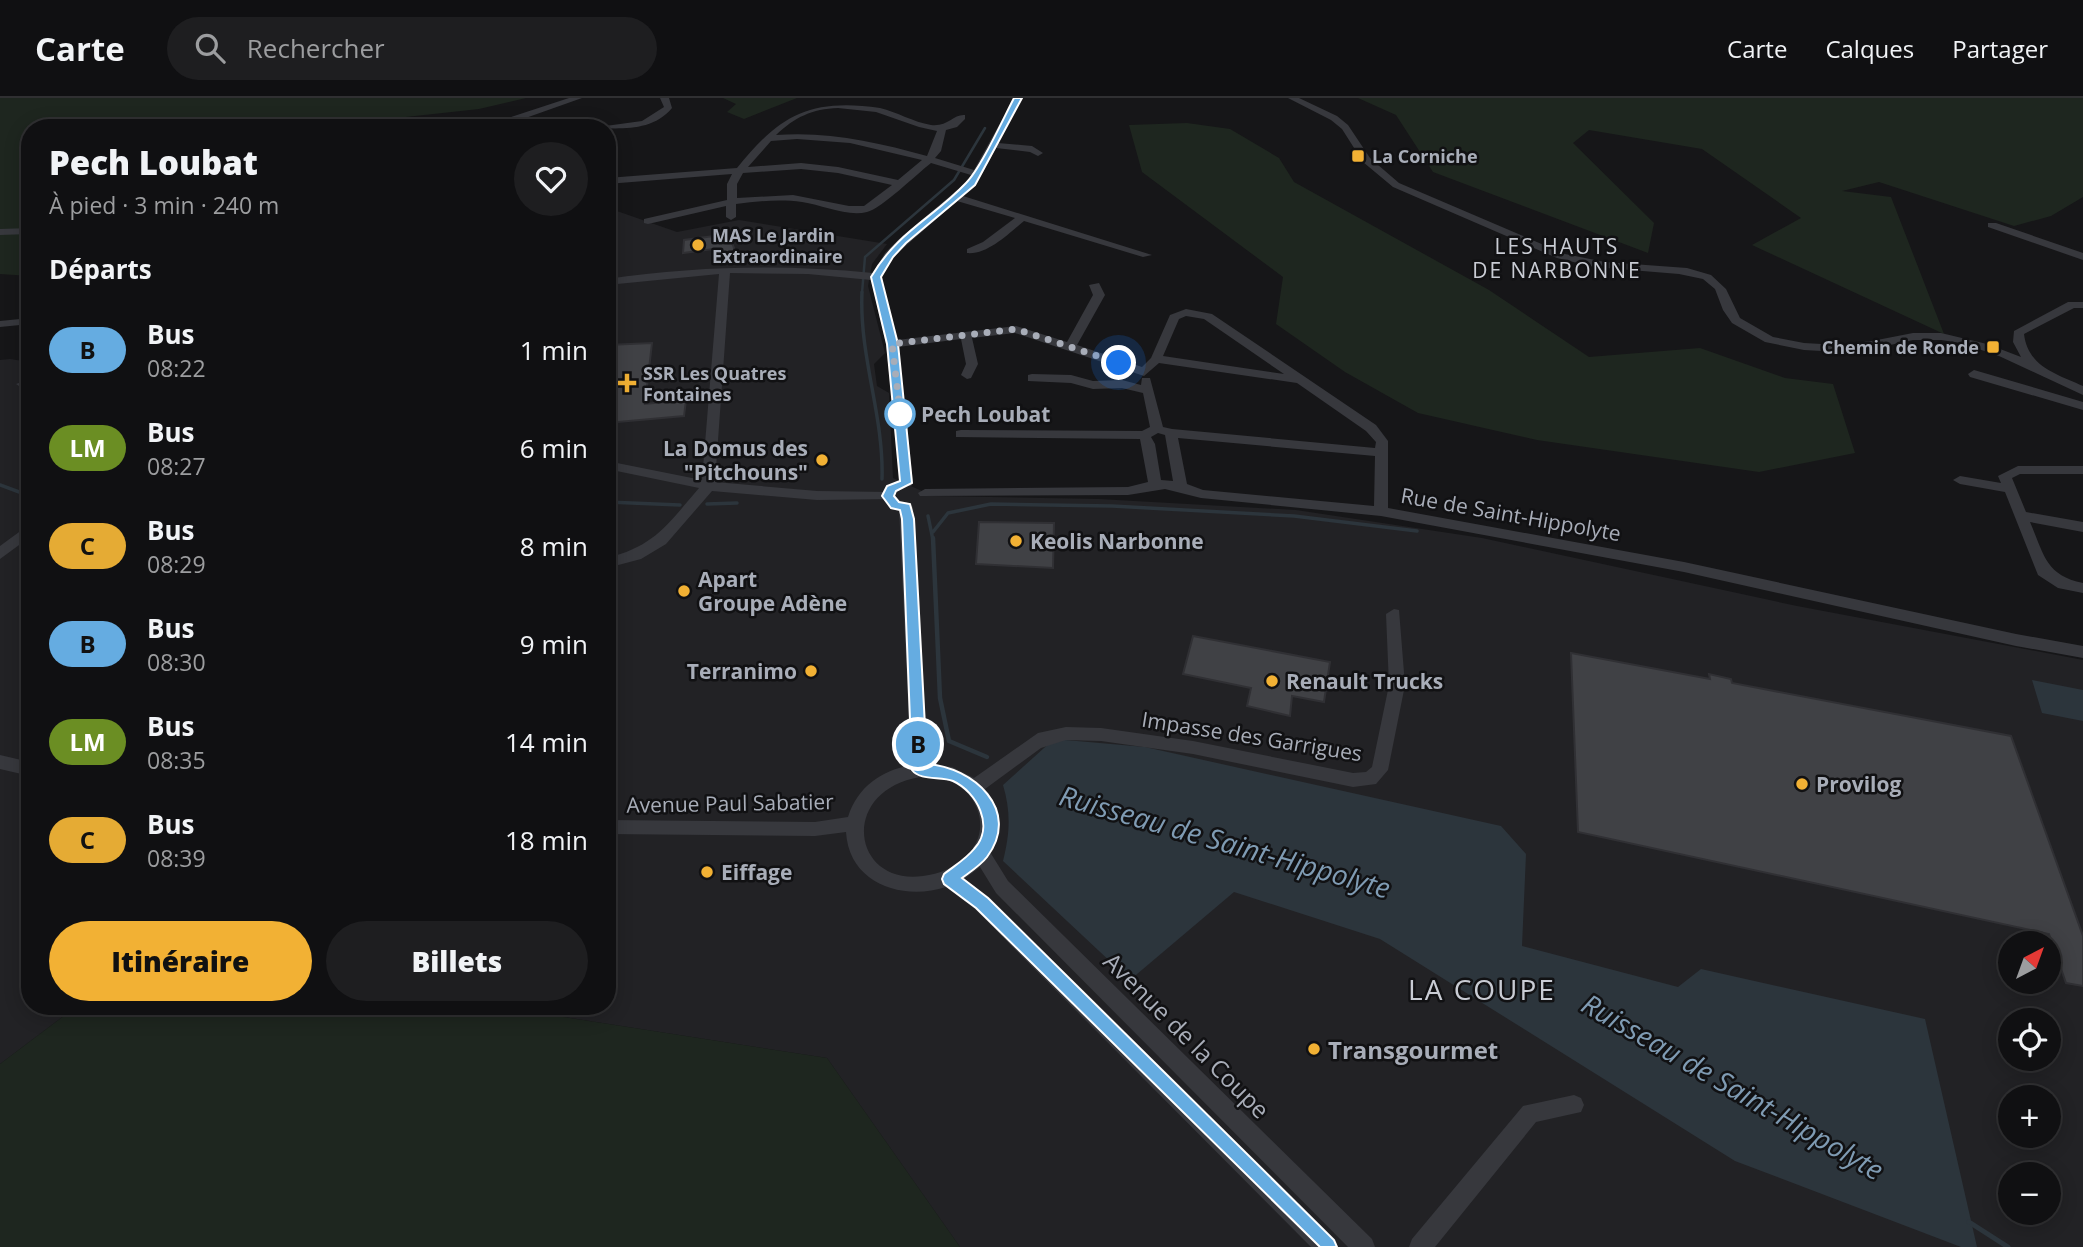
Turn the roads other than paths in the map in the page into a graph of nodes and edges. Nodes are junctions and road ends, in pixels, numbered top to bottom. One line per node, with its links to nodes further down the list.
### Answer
1 (578, 98): 6 (street)
2 (664, 98): 7 (street)
3 (1018, 98): 10 (street)
4 (1292, 98): 41 (street)
5 (962, 117): 8 (street)
6 (515, 119)
7 (616, 126)
8 (942, 129): 9 (street); 12 (street)
9 (771, 138): 12 (street); 13 (street)
10 (993, 145): 11 (street); 14 (street)
11 (1038, 153)
12 (929, 160): 14 (street); 16 (street)
13 (742, 168): 15 (street); 16 (street); 18 (street)
14 (972, 172): 17 (street)
15 (616, 180)
16 (902, 184): 18 (street)
17 (956, 197): 20 (street); 29 (street)
18 (732, 200): 19 (street); 21 (street)
19 (731, 217)
20 (1023, 217): 25 (street); 26 (street)
21 (649, 221)
22 (1992, 225): 27 (street)
23 (21, 231): 24 (street)
24 (0, 232)
25 (971, 251)
26 (1147, 255)
27 (2083, 257)
28 (725, 270): 29 (street); 30 (street); 59 (street)
29 (871, 277): 38 (street)
30 (616, 281)
31 (1095, 285): 39 (street)
32 (2083, 305): 41 (street)
33 (990, 319): 36 (street)
34 (21, 322): 35 (street)
35 (0, 324)
36 (1016, 329): 37 (street); 39 (street)
37 (966, 336): 38 (street); 44 (street)
38 (892, 344): 56 (street)
39 (1070, 347): 42 (street)
40 (1156, 359): 42 (street); 46 (street); 46 (street)
41 (2029, 367): 48 (street)
42 (1144, 372): 47 (street)
43 (1975, 374): 49 (street)
44 (967, 375)
45 (1032, 378): 47 (street)
46 (1302, 380): 52 (street)
47 (1148, 391): 50 (street)
48 (2083, 391)
49 (2083, 406)
50 (1157, 432): 51 (street); 52 (street); 57 (street); 58 (street)
51 (961, 434)
52 (1382, 453): 64 (street)
53 (616, 467): 59 (street)
54 (2077, 470): 60 (street)
55 (1959, 480): 60 (street)
56 (906, 483): 61 (street); 62 (street)
57 (1155, 484): 58 (street, Rue de Saint-Hippolyte); 61 (street, Rue de Saint-Hippolyte)
58 (1180, 484): 64 (street, Rue de Saint-Hippolyte)
59 (708, 487): 62 (street); 69 (street)
60 (2010, 489): 65 (street)
61 (925, 493): 63 (street)
62 (888, 496): 63 (street)
63 (905, 507): 75 (street)
64 (1381, 511): 72 (street, Rue de Saint-Hippolyte)
65 (2022, 516): 66 (street); 70 (street)
66 (2083, 527)
67 (21, 536): 68 (street)
68 (0, 554)
69 (616, 561)
70 (2083, 588)
71 (1394, 614): 76 (street, Impasse des Garrigues)
72 (2083, 652)
73 (0, 762): 74 (street)
74 (21, 767)
75 (920, 770): 76 (street); 77 (street)
76 (974, 787): 79 (street)
77 (854, 823): 78 (street, Avenue Paul Sabatier); 80 (street)
78 (616, 827)
79 (981, 853): 80 (street); 83 (street, Avenue de la Coupe)
80 (950, 879): 82 (street)
81 (1574, 1105): 84 (street)
82 (1327, 1247)
83 (1364, 1247)
84 (1420, 1247)

